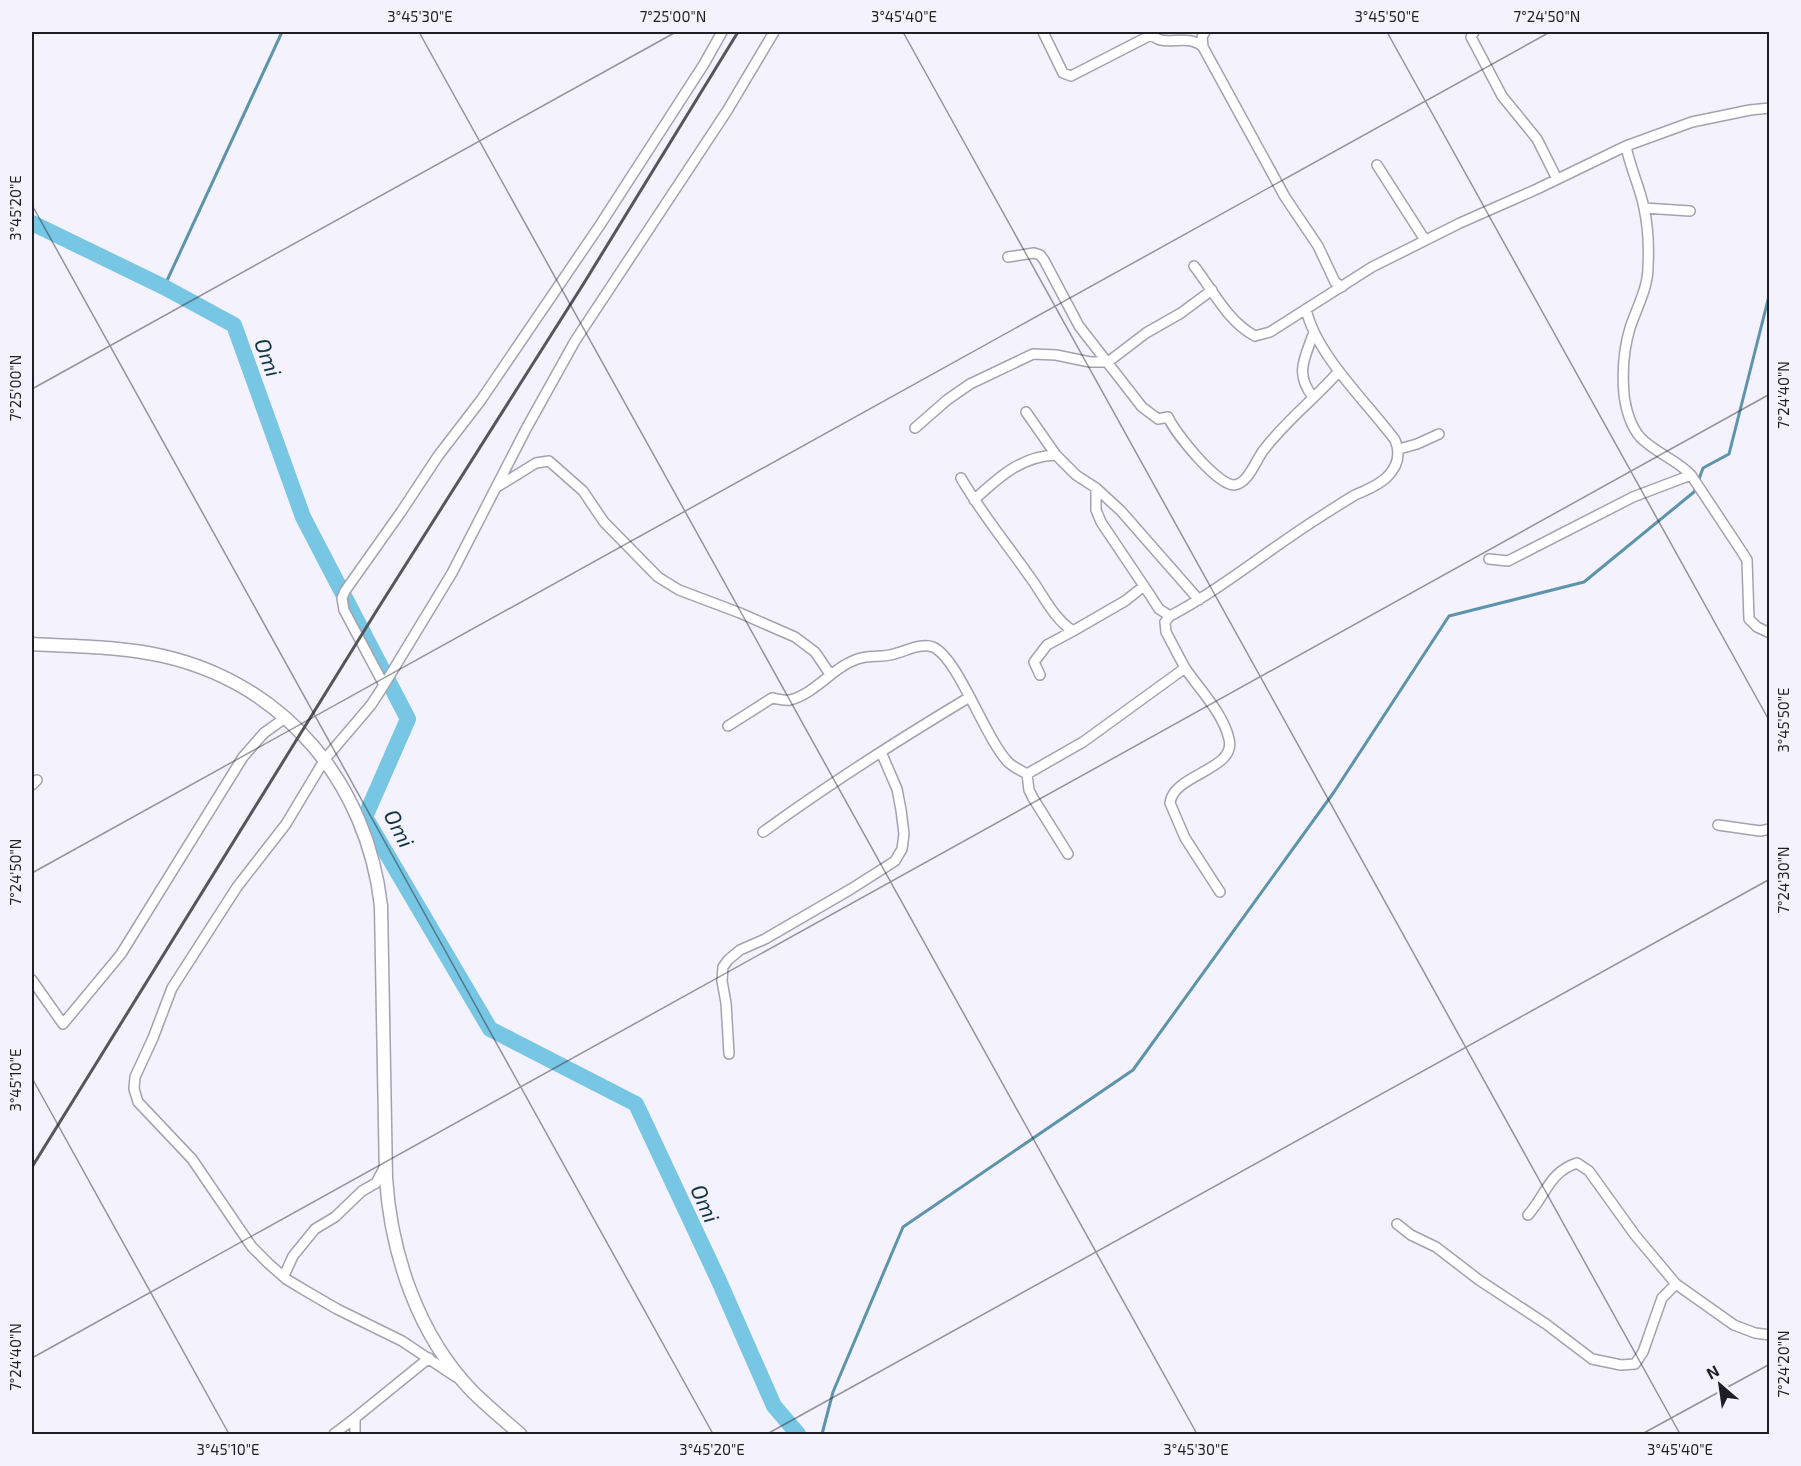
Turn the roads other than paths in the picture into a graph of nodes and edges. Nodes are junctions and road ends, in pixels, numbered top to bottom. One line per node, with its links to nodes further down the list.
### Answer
1 (722, 32): 44 (street)
2 (774, 32): 31 (street)
3 (1043, 32): 6 (street)
4 (1205, 32): 7 (street)
5 (1474, 32): 11 (street)
6 (1151, 33): 7 (street)
7 (1203, 47): 17 (street)
8 (1770, 108): 9 (street)
9 (1626, 146): 11 (street); 12 (street)
10 (1377, 165): 14 (street)
11 (1557, 179): 14 (street)
12 (1644, 208): 13 (street); 29 (street)
13 (1690, 211)
14 (1425, 240): 17 (street)
15 (1008, 257): 21 (street)
16 (1194, 266): 18 (street)
17 (1342, 287): 19 (street)
18 (1212, 290): 19 (street); 21 (street)
19 (1306, 309): 20 (street)
20 (1314, 333): 22 (street); 23 (street)
21 (1108, 362): 23 (street); 25 (street)
22 (1340, 371): 23 (street); 27 (street)
23 (1313, 396)
24 (1026, 412): 28 (street)
25 (915, 428)
26 (1439, 434): 27 (street)
27 (1399, 449): 36 (street)
28 (1056, 455): 32 (street); 33 (street)
29 (1691, 475): 34 (street); 39 (street)
30 (960, 478): 33 (street)
31 (496, 488): 42 (street); 44 (street)
32 (1096, 488): 35 (street); 36 (street)
33 (974, 500): 38 (street)
34 (1489, 559)
35 (1144, 586): 37 (street); 38 (street)
36 (1199, 600): 37 (street)
37 (1170, 616): 41 (street)
38 (1073, 631): 43 (street)
39 (1770, 633)
40 (32, 644): 46 (main road)
41 (1185, 668): 50 (street); 55 (street)
42 (830, 674): 45 (street); 47 (street)
43 (1041, 675)
44 (384, 685): 49 (street)
45 (969, 698): 48 (street); 50 (street)
46 (285, 718): 49 (main road); 56 (street)
47 (728, 726)
48 (881, 753): 53 (street); 57 (street)
49 (325, 759): 58 (main road); 61 (street)
50 (1027, 774): 54 (street)
51 (1718, 825): 52 (street)
52 (1770, 829)
53 (763, 831)
54 (1068, 854)
55 (1220, 892)
56 (32, 980)
57 (729, 1054)
58 (385, 1166): 61 (street); 65 (main road)
59 (1528, 1215): 62 (street)
60 (1397, 1224): 62 (street)
61 (284, 1276): 64 (street)
62 (1676, 1284): 63 (street)
63 (1770, 1335)
64 (429, 1358): 65 (street); 66 (street)
65 (471, 1390): 69 (main road)
66 (355, 1418): 67 (street); 68 (street)
67 (334, 1434)
68 (355, 1434)
69 (520, 1434)

